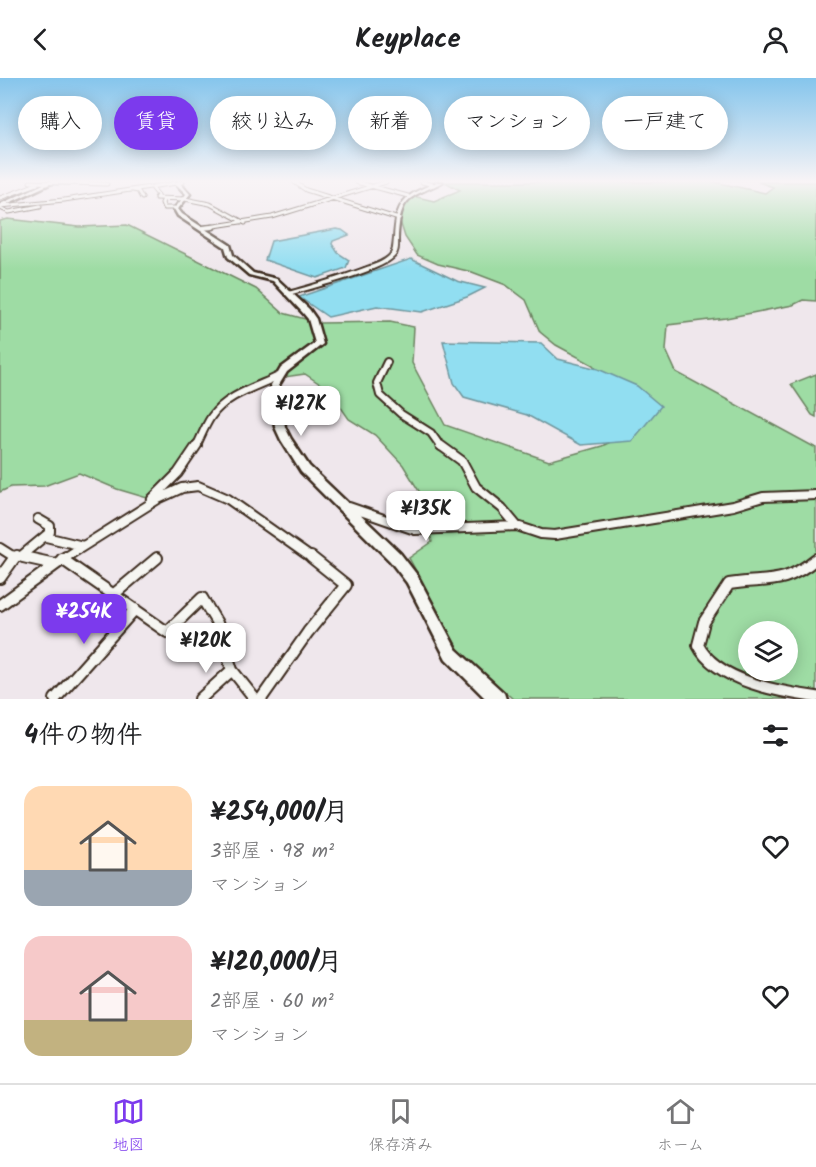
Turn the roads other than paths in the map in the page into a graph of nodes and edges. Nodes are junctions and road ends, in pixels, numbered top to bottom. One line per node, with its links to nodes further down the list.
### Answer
1 (177, 211): 8 (main road)
2 (223, 211): 7 (street)
3 (290, 211): 7 (street)
4 (373, 211): 6 (street)
5 (400, 211): 6 (street)
6 (399, 219): 9 (street)
7 (245, 223): 8 (street)
8 (202, 228): 9 (main road)
9 (287, 294): 11 (main road)
10 (387, 362): 16 (street)
11 (279, 376): 13 (main road); 14 (street)
12 (815, 495): 16 (street)
13 (343, 506): 16 (street); 34 (main road)
14 (134, 513): 18 (street); 33 (street)
15 (38, 519): 17 (street)
16 (517, 526)
17 (46, 537): 18 (street); 20 (street)
18 (82, 546): 23 (street)
19 (0, 548): 20 (street)
20 (19, 555): 23 (street); 24 (street)
21 (157, 558): 25 (street)
22 (816, 559): 29 (street)
23 (58, 561): 25 (street); 26 (street)
24 (0, 578)
25 (113, 595): 27 (street)
26 (0, 605)
27 (135, 609): 28 (street); 30 (street)
28 (232, 670): 31 (street); 32 (street)
29 (816, 697)
30 (55, 699)
31 (200, 699)
32 (255, 699)
33 (261, 699)
34 (498, 699)

